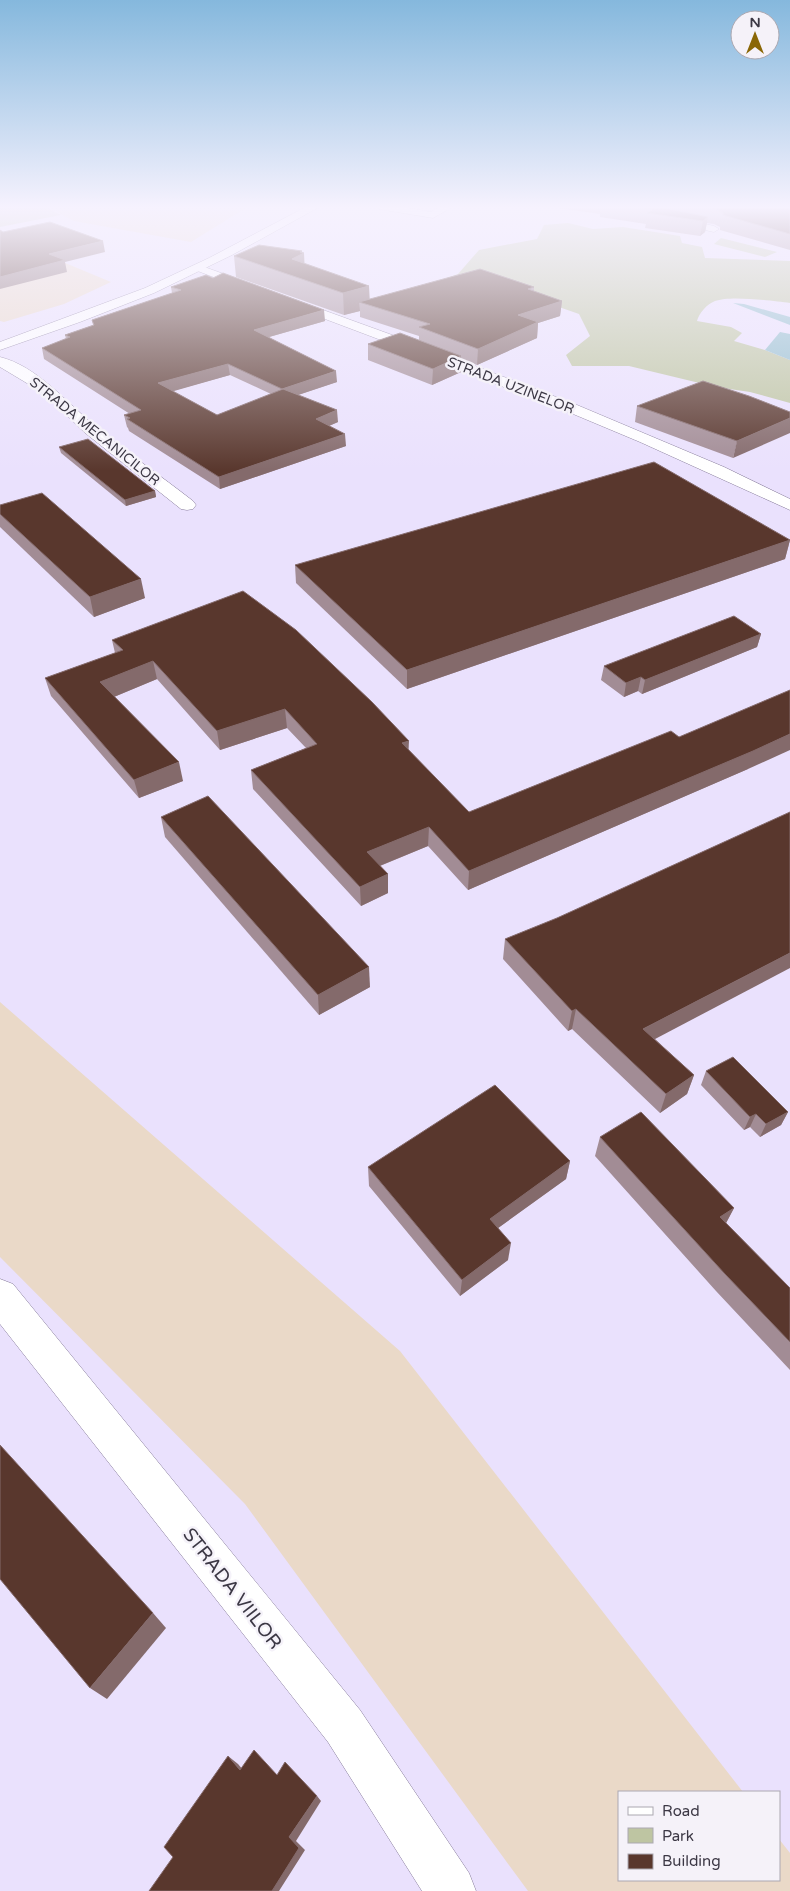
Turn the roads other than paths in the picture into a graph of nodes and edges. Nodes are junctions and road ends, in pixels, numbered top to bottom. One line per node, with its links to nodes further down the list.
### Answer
1 (138, 294): 3 (street)
2 (269, 294): 8 (street, STRADA UZINELOR)
3 (106, 308): 4 (street); 5 (street)
4 (30, 323)
5 (0, 346)
6 (0, 361): 7 (street, STRADA MECANICILOR)
7 (187, 505)
8 (790, 505)
9 (0, 1296): 10 (street, STRADA VIILOR)
10 (451, 1891)

